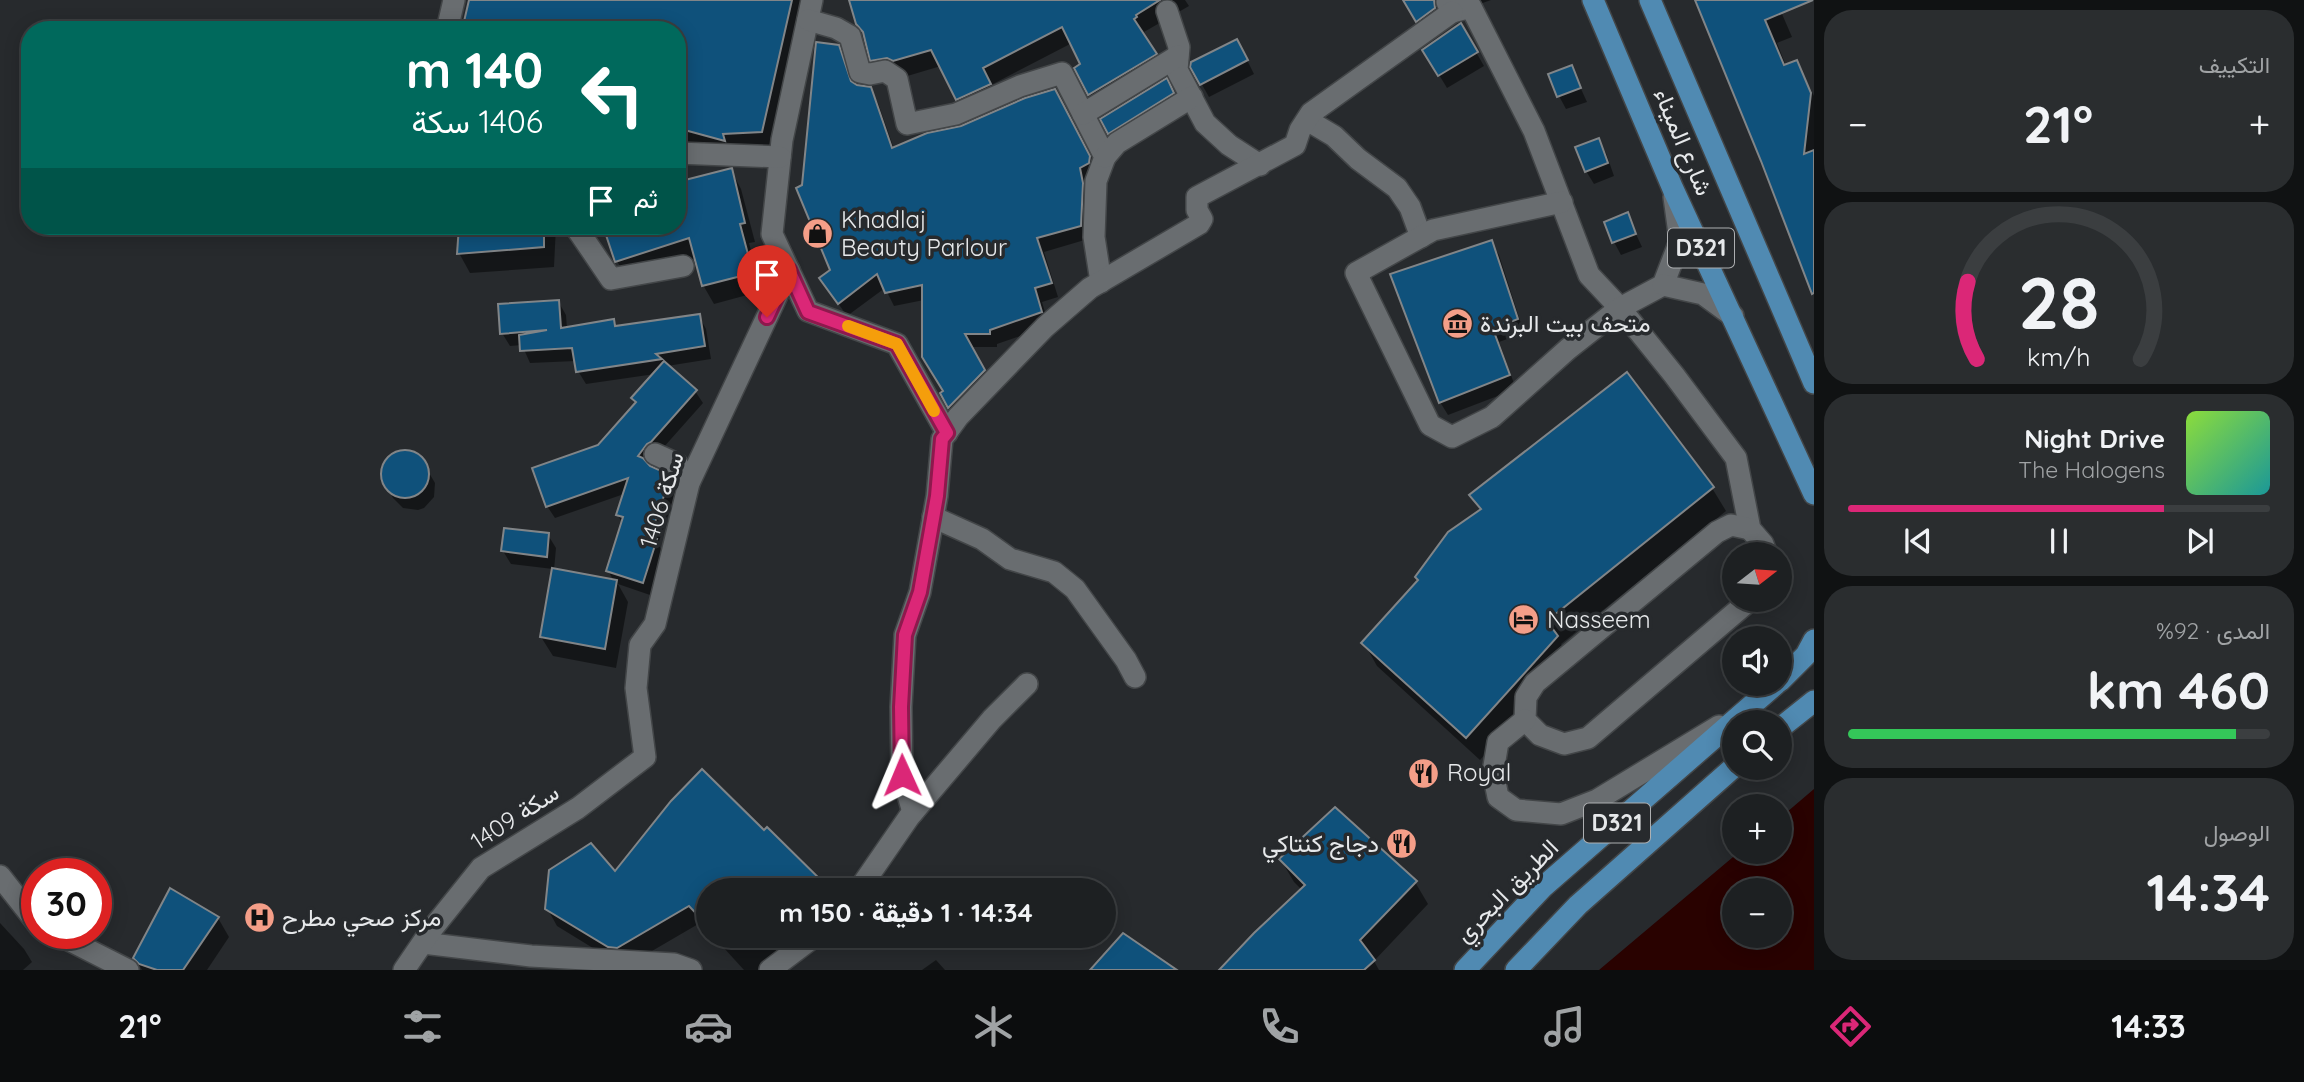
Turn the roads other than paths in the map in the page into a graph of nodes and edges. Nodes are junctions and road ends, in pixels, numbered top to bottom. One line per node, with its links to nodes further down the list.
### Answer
1 (454, 0): 7 (street)
2 (1594, 0): 16 (main road, شارع الميناء / D321)
3 (1650, 0): 26 (main road, شارع الميناء / D321)
4 (1449, 6): 11 (street); 17 (street)
5 (810, 10): 10 (street); 13 (street)
6 (1167, 11): 8 (street)
7 (449, 21)
8 (1178, 56): 9 (street); 10 (street)
9 (1192, 97): 14 (street); 15 (street)
10 (1083, 114): 14 (street)
11 (1307, 120): 15 (street); 19 (street)
12 (686, 153): 13 (street)
13 (780, 157): 21 (street)
14 (1105, 157): 22 (street)
15 (1260, 165): 22 (street)
16 (1673, 189): 23 (street); 25 (main road, شارع الميناء / D321)
17 (1562, 202): 19 (street); 24 (street)
18 (582, 235): 20 (street)
19 (1421, 237): 24 (street)
20 (683, 266)
21 (789, 270): 27 (street); 29 (street, 1406 سكة)
22 (1101, 282): 27 (street)
23 (1663, 285): 24 (street); 25 (street)
24 (1620, 308): 32 (street)
25 (1733, 316): 30 (main road, شارع الميناء / D321)
26 (1814, 383)
27 (947, 433): 31 (street)
28 (655, 454): 29 (street)
29 (689, 483): 44 (street, 1406 سكة)
30 (1814, 494)
31 (933, 517): 37 (street); 46 (street)
32 (1749, 529): 33 (street); 43 (street)
33 (1761, 542)
34 (1736, 612): 43 (street)
35 (1814, 640): 36 (main road, الطريق البحري / D321)
36 (1792, 669)
37 (1135, 677)
38 (1027, 684): 46 (street)
39 (1764, 696): 41 (main road, الطريق البحري / D321)
40 (1814, 701): 42 (main road)
41 (1757, 703): 43 (street); 57 (main road, الطريق البحري / D321)
42 (1792, 718)
43 (1525, 720)
44 (645, 757): 50 (street, 1409 سكة)
45 (1722, 778): 58 (main road, D321)
46 (914, 812): 48 (street)
47 (0, 876): 49 (street)
48 (867, 878)
49 (21, 903)
50 (423, 943): 54 (street, 1409 سكة); 55 (street)
51 (799, 948): 56 (street)
52 (87, 949): 53 (street)
53 (128, 970)
54 (404, 970)
55 (691, 970)
56 (770, 970)
57 (1465, 970)
58 (1516, 970)

